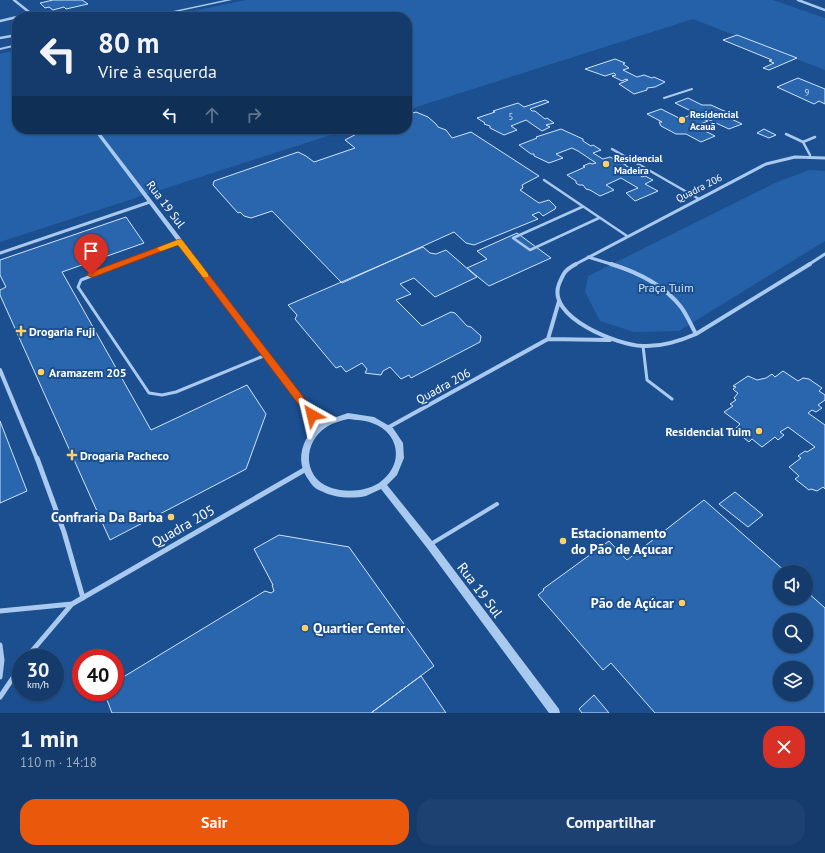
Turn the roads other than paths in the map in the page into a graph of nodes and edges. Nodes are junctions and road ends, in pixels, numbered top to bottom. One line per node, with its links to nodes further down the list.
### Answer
1 (14, 0): 5 (street)
2 (230, 0): 6 (street)
3 (798, 0): 4 (street)
4 (825, 10)
5 (29, 12)
6 (172, 12)
7 (12, 18): 8 (street)
8 (0, 21)
9 (12, 36): 10 (street)
10 (0, 38)
11 (12, 46): 12 (street)
12 (0, 49)
13 (692, 89): 14 (lane)
14 (664, 98)
15 (98, 134): 24 (street, Rua 19 Sul)
16 (786, 134): 18 (lane)
17 (815, 137): 18 (lane)
18 (803, 142): 20 (lane)
19 (612, 149): 23 (lane)
20 (810, 155): 21 (street, Quadra 206); 23 (street, Quadra 206)
21 (825, 158)
22 (544, 180): 25 (lane)
23 (699, 198): 27 (street, Quadra 206)
24 (150, 202): 28 (street, Rua 19 Sul); 29 (street)
25 (582, 207): 26 (lane); 26 (lane)
26 (599, 218): 27 (lane)
27 (627, 236): 31 (street, Quadra 206)
28 (180, 241): 37 (street, Rua 19 Sul); 37 (lane)
29 (0, 253)
30 (825, 254): 33 (street, Quadra 206)
31 (587, 257): 32 (street, Quadra 206); 33 (street)
32 (560, 301): 34 (street, Quadra 206); 35 (street, Quadra 206)
33 (696, 334): 36 (street, Quadra 206)
34 (548, 339): 35 (street, Quadra 206); 41 (street, Quadra 206)
35 (612, 340): 36 (street, Quadra 206)
36 (643, 346): 39 (lane)
37 (266, 355): 40 (street, Rua 19 Sul)
38 (0, 370): 46 (street)
39 (672, 399)
40 (321, 427): 41 (street); 42 (street)
41 (389, 427): 43 (street)
42 (306, 469): 43 (street); 46 (street, Quadra 205)
43 (382, 485): 45 (street, Rua 19 Sul)
44 (497, 504): 45 (lane)
45 (430, 545): 54 (street, Rua 19 Sul)
46 (83, 598): 47 (street, Quadra 205)
47 (72, 604): 48 (street, Quadra 205); 50 (street, Quadra 205)
48 (0, 611)
49 (0, 645): 51 (street)
50 (34, 649)
51 (0, 677)
52 (12, 679): 53 (street)
53 (0, 697)
54 (555, 713)

